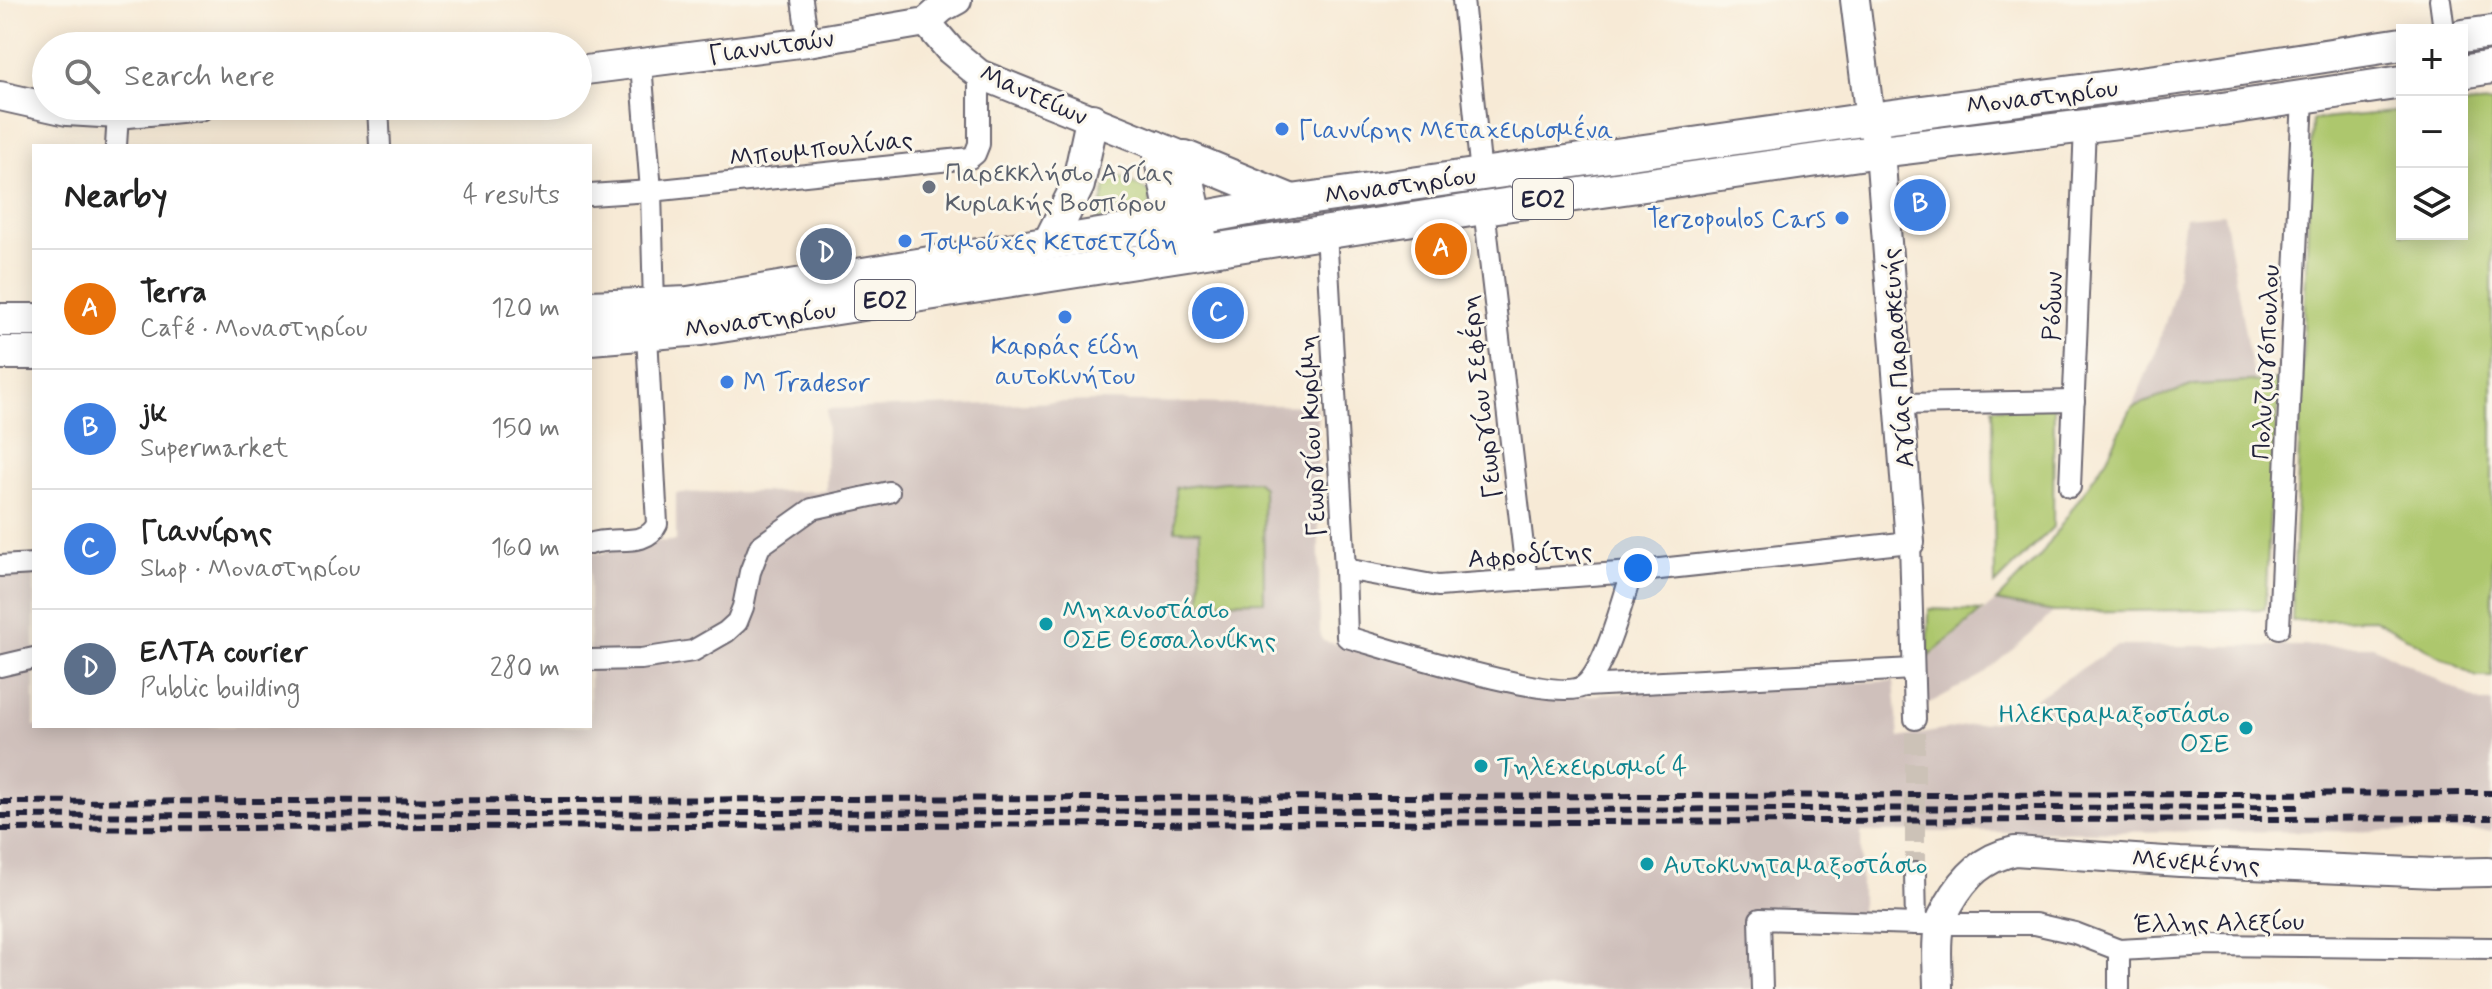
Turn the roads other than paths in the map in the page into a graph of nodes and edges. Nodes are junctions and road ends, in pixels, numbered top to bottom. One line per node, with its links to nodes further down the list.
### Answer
1 (802, 0): 10 (street)
2 (957, 0): 6 (street, Γιαννιτσών)
3 (1463, 0): 30 (street)
4 (1855, 0): 21 (street, Αγίας Παρασκευής)
5 (2440, 0): 7 (street)
6 (926, 22): 10 (street, Γιαννιτσών); 16 (street, Μαντείων)
7 (2443, 24)
8 (2492, 32): 9 (main road)
9 (2468, 35)
10 (808, 42): 12 (street, Γιαννιτσών)
11 (2396, 45): 21 (main road, Μοναστηρίου / ΕΟ2)
12 (641, 64): 14 (street, Γιαννιτσών); 31 (street)
13 (2492, 67): 15 (main road)
14 (592, 69)
15 (2468, 71)
16 (979, 74): 24 (street, Μαντείων); 31 (street, Μπουμπουλίνας)
17 (2396, 83): 19 (main road, Μοναστηρίου / ΕΟ2)
18 (0, 96): 20 (street)
19 (2303, 97): 25 (main road, Μοναστηρίου / ΕΟ2); 56 (street, Πολυζωγόπουλου)
20 (32, 103)
21 (1870, 119): 29 (street, Αγίας Παρασκευής); 30 (main road, Μοναστηρίου / ΕΟ2)
22 (118, 120): 26 (street)
23 (379, 120): 27 (street)
24 (1092, 120): 28 (street, Μαντείων); 37 (main road)
25 (2085, 127): 29 (main road, Μοναστηρίου / ΕΟ2); 45 (street, Ρόδων)
26 (116, 144)
27 (380, 144)
28 (1170, 151): 33 (main road); 36 (street)
29 (1880, 151): 34 (main road, Μοναστηρίου / ΕΟ2); 46 (street, Αγίας Παρασκευής)
30 (1481, 174): 33 (main road, Μοναστηρίου / ΕΟ2)
31 (651, 191): 32 (street, Μπουμπουλίνας); 41 (street)
32 (592, 195)
33 (1292, 201): 36 (main road, Μοναστηρίου / ΕΟ2)
34 (1484, 208): 35 (main road, Μοναστηρίου / ΕΟ2); 55 (street, Γεωργίου Σεφέρη)
35 (1326, 232): 36 (main road, Μοναστηρίου / ΕΟ2); 53 (street, Γεωργίου Κυρίμη)
36 (1188, 236): 37 (main road, Μοναστηρίου / ΕΟ2); 41 (main road, Μοναστηρίου / ΕΟ2)
37 (1049, 243): 41 (main road, Μοναστηρίου / ΕΟ2)
38 (592, 307): 41 (main road, Μοναστηρίου / ΕΟ2)
39 (0, 320): 40 (main road)
40 (32, 320)
41 (651, 320): 42 (main road, Μοναστηρίου / ΕΟ2); 50 (street)
42 (592, 337)
43 (0, 353): 44 (main road)
44 (32, 353)
45 (2074, 401): 46 (street); 47 (street, Ρόδων)
46 (1901, 404): 49 (street, Αγίας Παρασκευής)
47 (2070, 487)
48 (889, 492): 58 (street)
49 (1910, 542): 54 (street, Αφροδίτης); 60 (street, Αγίας Παρασκευής)
50 (592, 544)
51 (32, 564): 52 (street)
52 (0, 566)
53 (1345, 569): 55 (street, Αφροδίτης); 61 (street, Γεωργίου Κυρίμη)
54 (1632, 572): 55 (street, Αφροδίτης); 61 (street)
55 (1527, 581)
56 (2279, 628)
57 (32, 658): 59 (street)
58 (592, 660)
59 (0, 666)
60 (1913, 669): 61 (street); 62 (street, Αγίας Παρασκευής)
61 (1585, 686)
62 (1915, 719)
63 (2488, 872): 65 (street, Μενεμένης)
64 (1915, 873): 65 (street)
65 (1927, 924): 67 (street, Έλλης Αλεξίου); 68 (street, Έλλης Αλεξίου); 69 (street)
66 (2492, 948): 67 (street, Έλλης Αλεξίου)
67 (2119, 950): 70 (street)
68 (1762, 989)
69 (1938, 989)
70 (2119, 989)

